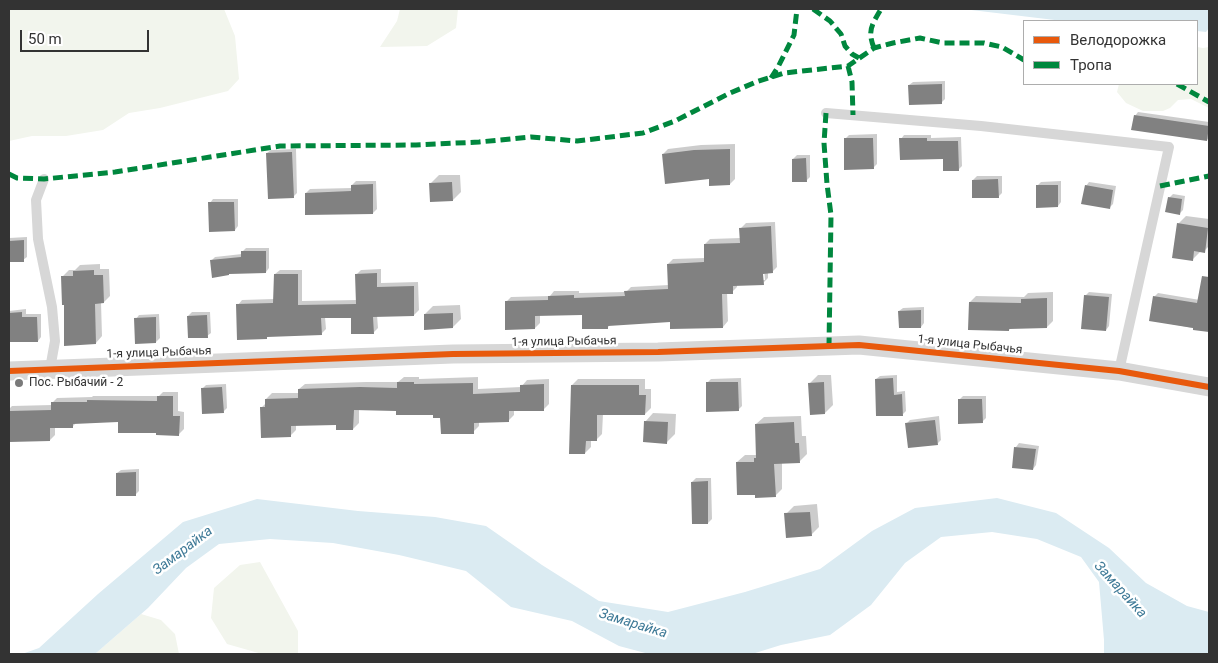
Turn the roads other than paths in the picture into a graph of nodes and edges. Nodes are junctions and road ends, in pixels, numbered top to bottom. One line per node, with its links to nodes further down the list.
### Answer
1 (826, 113): 5 (lane)
2 (44, 179): 3 (lane)
3 (50, 369): 4 (street, 1-я улица Рыбачья); 5 (street, 1-я улица Рыбачья)
4 (9, 371)
5 (1119, 371): 6 (street, 1-я улица Рыбачья)
6 (1209, 387)

